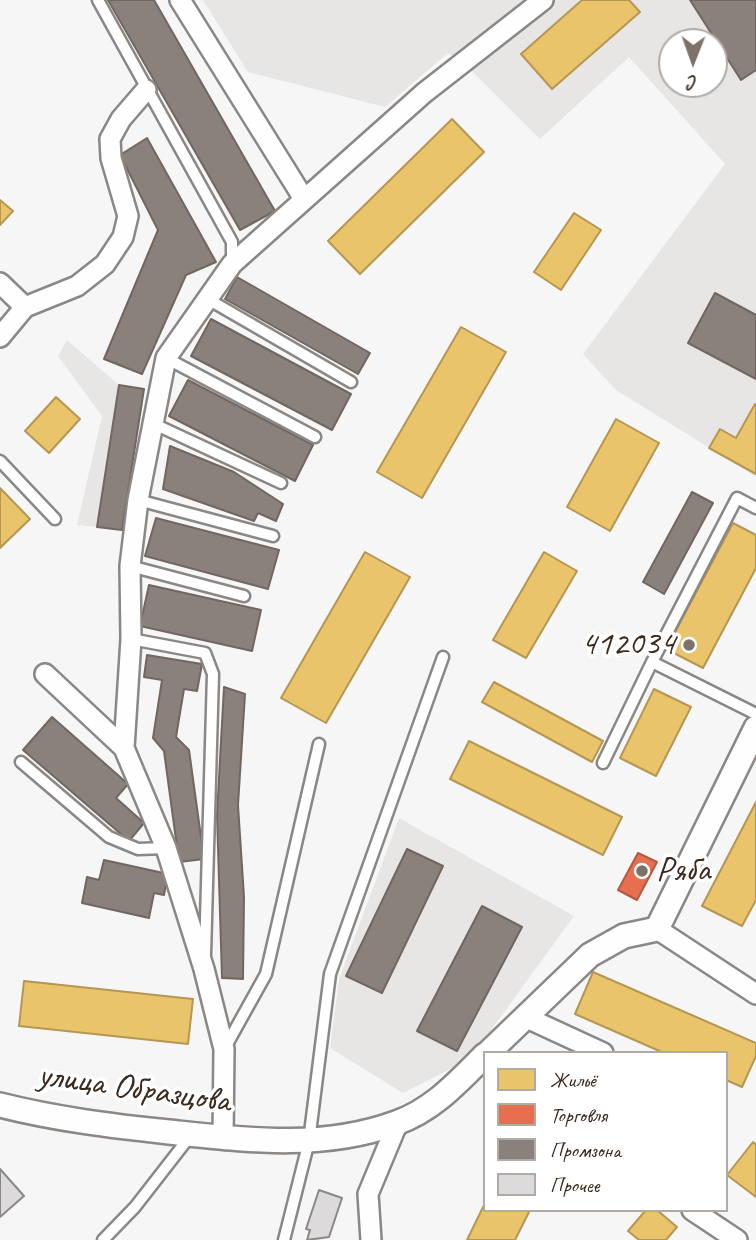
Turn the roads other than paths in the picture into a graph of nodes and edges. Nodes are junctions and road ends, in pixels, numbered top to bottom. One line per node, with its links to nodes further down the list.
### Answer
1 (98, 0): 4 (lane)
2 (180, 0): 5 (street)
3 (543, 0): 5 (street)
4 (146, 90): 6 (lane); 9 (street)
5 (304, 199): 6 (street)
6 (232, 264): 8 (street)
7 (0, 283): 9 (street)
8 (206, 298): 11 (street); 12 (lane)
9 (25, 307): 10 (street)
10 (0, 337)
11 (166, 358): 13 (street); 14 (lane)
12 (351, 382)
13 (152, 423): 16 (lane); 17 (street)
14 (315, 437)
15 (0, 461): 19 (lane)
16 (281, 484)
17 (138, 500): 20 (lane); 21 (street)
18 (756, 508): 25 (lane)
19 (55, 519)
20 (273, 536)
21 (130, 566): 22 (lane); 23 (street)
22 (244, 596)
23 (131, 639): 30 (street); 35 (lane)
24 (443, 657): 46 (lane)
25 (652, 662): 27 (lane); 32 (lane)
26 (45, 674): 30 (street)
27 (756, 715)
28 (756, 727): 34 (street)
29 (319, 744): 38 (lane)
30 (124, 748): 33 (street)
31 (21, 762): 33 (lane)
32 (603, 763)
33 (166, 848): 35 (street)
34 (657, 929): 36 (street); 37 (street, улица Образцова)
35 (204, 969): 38 (street)
36 (756, 993)
37 (525, 1017): 39 (street, улица Образцова); 40 (street)
38 (224, 1049): 45 (street)
39 (489, 1051)
40 (599, 1051)
41 (483, 1057): 43 (street, улица Образцова)
42 (0, 1105): 44 (street, улица Образцова)
43 (398, 1122): 46 (street, улица Образцова); 50 (street)
44 (191, 1135): 45 (street, улица Образцова); 48 (lane)
45 (223, 1138): 46 (street, улица Образцова)
46 (309, 1141): 49 (lane)
47 (695, 1212): 51 (street)
48 (103, 1240)
49 (284, 1240)
50 (371, 1240)
51 (737, 1240)

